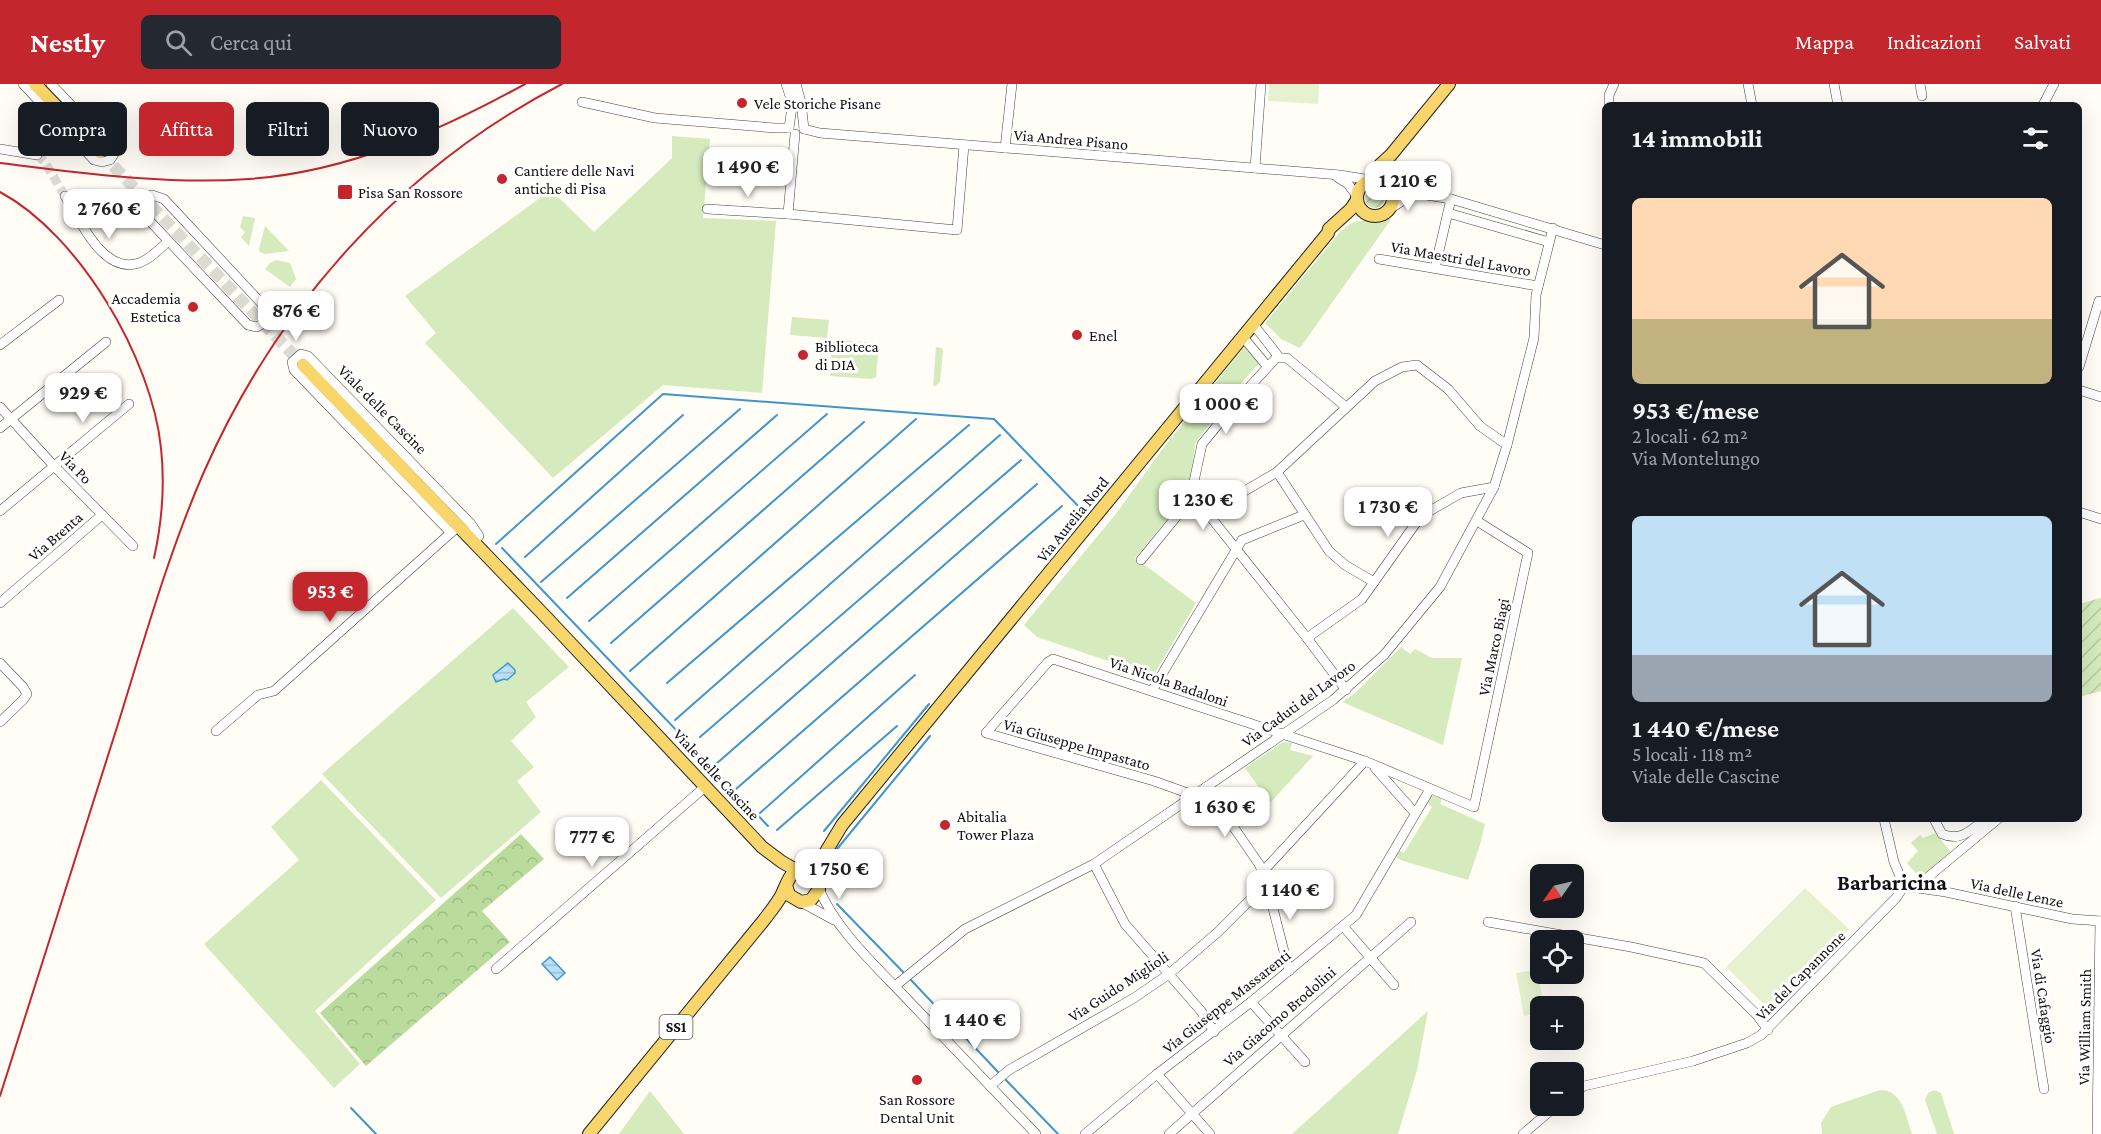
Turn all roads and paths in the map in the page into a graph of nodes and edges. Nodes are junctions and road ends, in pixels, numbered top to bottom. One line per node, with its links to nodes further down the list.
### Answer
1 (23, 84): 3 (street)
2 (35, 84): 16 (main road)
3 (51, 84)
4 (786, 84): 18 (street)
5 (796, 84): 18 (street)
6 (802, 84): 18 (street)
7 (1012, 84): 26 (street)
8 (1261, 84): 30 (street)
9 (1449, 84): 29 (main road)
10 (1614, 84): 19 (street)
11 (1748, 84): 20 (street)
12 (1834, 84): 21 (street)
13 (1920, 84): 15 (street)
14 (2054, 84): 22 (street)
15 (1922, 96)
16 (52, 102)
17 (582, 102): 24 (street, Via Andrea Pisano)
18 (797, 102): 23 (street); 24 (street)
19 (1609, 102)
20 (1751, 102)
21 (1837, 102)
22 (2045, 102)
23 (804, 124): 24 (street); 24 (street, Via Andrea Pisano); 25 (street, Via Andrea Pisano)
24 (792, 127): 41 (street)
25 (964, 145): 26 (street, Via Andrea Pisano); 41 (street)
26 (1005, 148): 30 (street, Via Andrea Pisano)
27 (0, 149): 28 (street)
28 (18, 152)
29 (1391, 155): 32 (main road); 33 (main road)
30 (1255, 168): 31 (street, Via Andrea Pisano)
31 (1335, 176): 32 (street, Via Andrea Pisano); 36 (street)
32 (1371, 180): 33 (main road); 36 (main road)
33 (1389, 187): 34 (street); 39 (main road)
34 (1415, 193): 37 (street); 39 (street)
35 (64, 196): 47 (street)
36 (1357, 198): 42 (main road); 46 (main road, Via Aurelia Nord)
37 (1451, 199): 40 (street); 43 (street)
38 (707, 209): 41 (street)
39 (1388, 210): 42 (main road)
40 (1448, 213): 44 (street); 51 (street)
41 (788, 214)
42 (1366, 214): 46 (main road)
43 (1505, 214): 44 (street); 45 (street)
44 (1501, 228): 48 (street)
45 (1553, 228): 48 (street, Via Caduti del Lavoro); 49 (street)
46 (1328, 233): 55 (main road, Via Aurelia Nord)
47 (168, 241): 47 (street)
48 (1549, 242): 52 (street, Via Caduti del Lavoro)
49 (1602, 244)
50 (1379, 259): 51 (street, Via Maestri del Lavoro)
51 (1435, 268): 52 (street, Via Maestri del Lavoro)
52 (1538, 286): 70 (street, Via Caduti del Lavoro)
53 (59, 300): 58 (street)
54 (2099, 301): 60 (street)
55 (1254, 324): 56 (main road, Via Aurelia Nord); 59 (street)
56 (1243, 337): 62 (street); 108 (main road, Via Aurelia Nord)
57 (106, 342): 68 (street)
58 (0, 345)
59 (1279, 357): 62 (street); 67 (street)
60 (2082, 357)
61 (303, 366): 82 (main road, Viale delle Cascine)
62 (1267, 366): 74 (street)
63 (2082, 391): 64 (street)
64 (2101, 397)
65 (129, 404): 71 (street)
66 (0, 407): 68 (street, Via Po)
67 (1346, 407): 70 (street); 72 (street)
68 (11, 418): 69 (street); 71 (street, Via Po)
69 (0, 428)
70 (1507, 445): 73 (street, Via Caduti del Lavoro)
71 (54, 466): 75 (street); 78 (street, Via Po)
72 (1277, 472): 76 (street); 79 (street)
73 (1494, 487): 81 (street, Via Caduti del Lavoro); 87 (street)
74 (1193, 495): 76 (street); 86 (street)
75 (0, 511)
76 (1207, 513): 85 (street)
77 (2082, 513): 80 (street)
78 (102, 514): 84 (street, Via Po); 88 (street, Via Brenta)
79 (1304, 515): 85 (street); 87 (street)
80 (2101, 519)
81 (1477, 521): 91 (street, Via Caduti del Lavoro); 102 (street, Via Marco Biagi)
82 (454, 530): 83 (main road, Viale delle Cascine); 83 (street, Viale delle Cascine); 94 (street)
83 (473, 542): 98 (main road, Viale delle Cascine)
84 (133, 546)
85 (1236, 549): 89 (street); 92 (street)
86 (1141, 560)
87 (1374, 582): 89 (street)
88 (0, 603)
89 (1307, 638): 91 (street)
90 (0, 663): 93 (street)
91 (1346, 690): 96 (street, Via Caduti del Lavoro)
92 (1152, 691): 95 (street, Via Nicola Badaloni); 96 (street, Via Nicola Badaloni)
93 (0, 722)
94 (216, 731)
95 (986, 734): 101 (street, Via Giuseppe Impastato)
96 (1282, 735): 97 (street, Via Nicola Badaloni); 99 (street, Via Caduti del Lavoro)
97 (1368, 762): 100 (street, Via Nicola Badaloni); 103 (street); 112 (street, Via Guido Miglioli)
98 (706, 786): 109 (main road, Viale delle Cascine); 126 (street)
99 (1206, 787): 101 (street, Via Caduti del Lavoro); 112 (street)
100 (1430, 789): 102 (street, Via Nicola Badaloni); 103 (street, Via Giuseppe Massarenti)
101 (1193, 795): 110 (street, Via Caduti del Lavoro)
102 (1474, 807)
103 (1415, 813): 124 (street, Via Giuseppe Massarenti)
104 (1885, 822): 115 (street)
105 (1936, 822): 106 (street)
106 (1982, 822)
107 (1994, 822): 116 (street)
108 (842, 825): 111 (main road, Via Aurelia Nord / SS1); 114 (main road, Via Aurelia Nord)
109 (762, 847): 111 (main road, Viale delle Cascine); 113 (main road, Viale delle Cascine)
110 (1094, 864): 128 (street); 129 (street, Via Caduti del Lavoro)
111 (800, 870): 113 (main road, SS1); 114 (main road)
112 (1265, 877): 127 (street); 128 (street, Via Guido Miglioli)
113 (786, 884): 117 (main road); 119 (main road, SS1)
114 (819, 886): 117 (main road, SS1); 123 (street)
115 (1904, 886): 116 (street, Via delle Lenze); 132 (street, Via del Capannone)
116 (1916, 888): 118 (street, Via delle Lenze)
117 (799, 902): 119 (main road, SS1); 123 (street)
118 (2015, 906): 120 (street, Via delle Lenze); 139 (street, Via di Cafaggio)
119 (764, 920): 142 (main road, SS1)
120 (2101, 921): 148 (street, Via William Smith)
121 (1411, 922): 125 (street, Via Giacomo Brodolini)
122 (1488, 922): 132 (street)
123 (838, 923): 129 (street)
124 (1343, 926): 125 (street); 127 (street, Via Giuseppe Massarenti)
125 (1370, 957): 130 (street); 134 (street, Via Giacomo Brodolini)
126 (496, 969)
127 (1289, 971): 131 (street, Via Giuseppe Massarenti)
128 (1169, 974): 133 (street); 137 (street, Via Guido Miglioli)
129 (898, 984): 137 (street)
130 (1394, 985)
131 (1251, 1002): 133 (street, Via Giuseppe Massarenti); 134 (street)
132 (1768, 1030): 138 (street, Via del Capannone)
133 (1214, 1032): 136 (street, Via Giuseppe Massarenti)
134 (1281, 1035): 135 (street); 140 (street, Via Giacomo Brodolini)
135 (1305, 1062)
136 (1157, 1074): 140 (street); 144 (street, Via Giuseppe Massarenti)
137 (994, 1082): 143 (street)
138 (1584, 1086)
139 (2044, 1089)
140 (1192, 1113): 145 (street, Via Giacomo Brodolini); 146 (street)
141 (1544, 1116): 147 (street)
142 (589, 1134)
143 (1036, 1134)
144 (1085, 1134)
145 (1168, 1134)
146 (1210, 1134)
147 (1523, 1134)
148 (2097, 1134)

